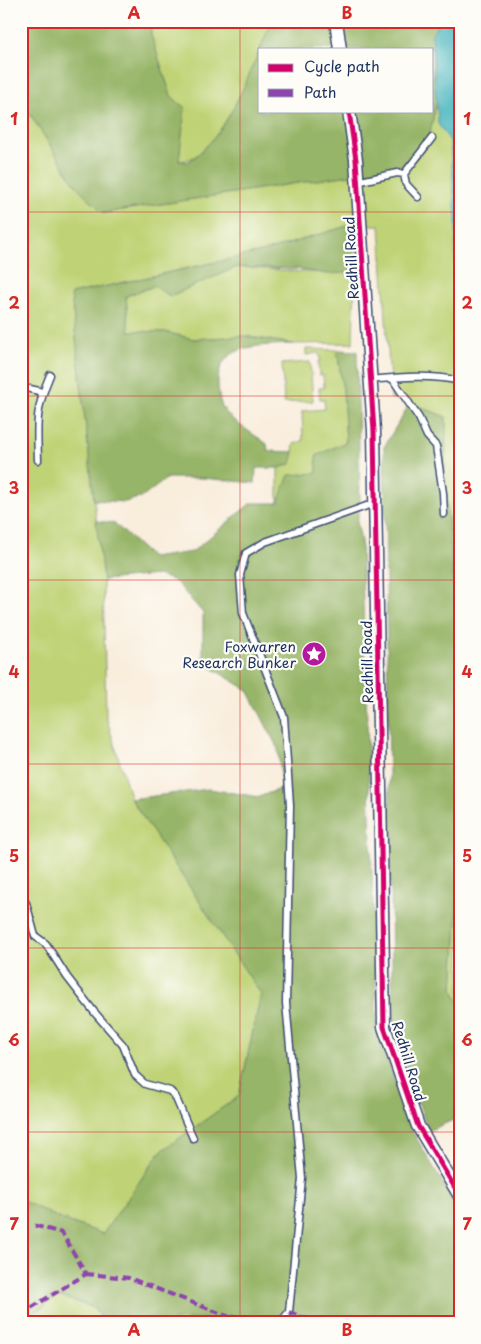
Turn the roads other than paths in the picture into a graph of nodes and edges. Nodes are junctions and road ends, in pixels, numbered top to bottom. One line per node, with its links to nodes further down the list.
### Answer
1 (336, 21): 2 (street)
2 (340, 48)
3 (349, 112): 10 (street, Redhill Road)
4 (432, 138): 5 (lane)
5 (404, 174): 6 (lane); 7 (lane)
6 (361, 181)
7 (418, 197)
8 (50, 375): 13 (lane)
9 (392, 378): 10 (lane); 11 (lane); 16 (lane)
10 (370, 380): 15 (street, Redhill Road)
11 (460, 381)
12 (30, 389): 13 (lane)
13 (41, 394): 14 (lane)
14 (38, 460)
15 (375, 503): 19 (street, Redhill Road); 22 (lane)
16 (444, 514)
17 (26, 903): 18 (lane)
18 (193, 1138)
19 (460, 1196)
20 (233, 1323): 21 (lane)
21 (248, 1323)
22 (280, 1323)

